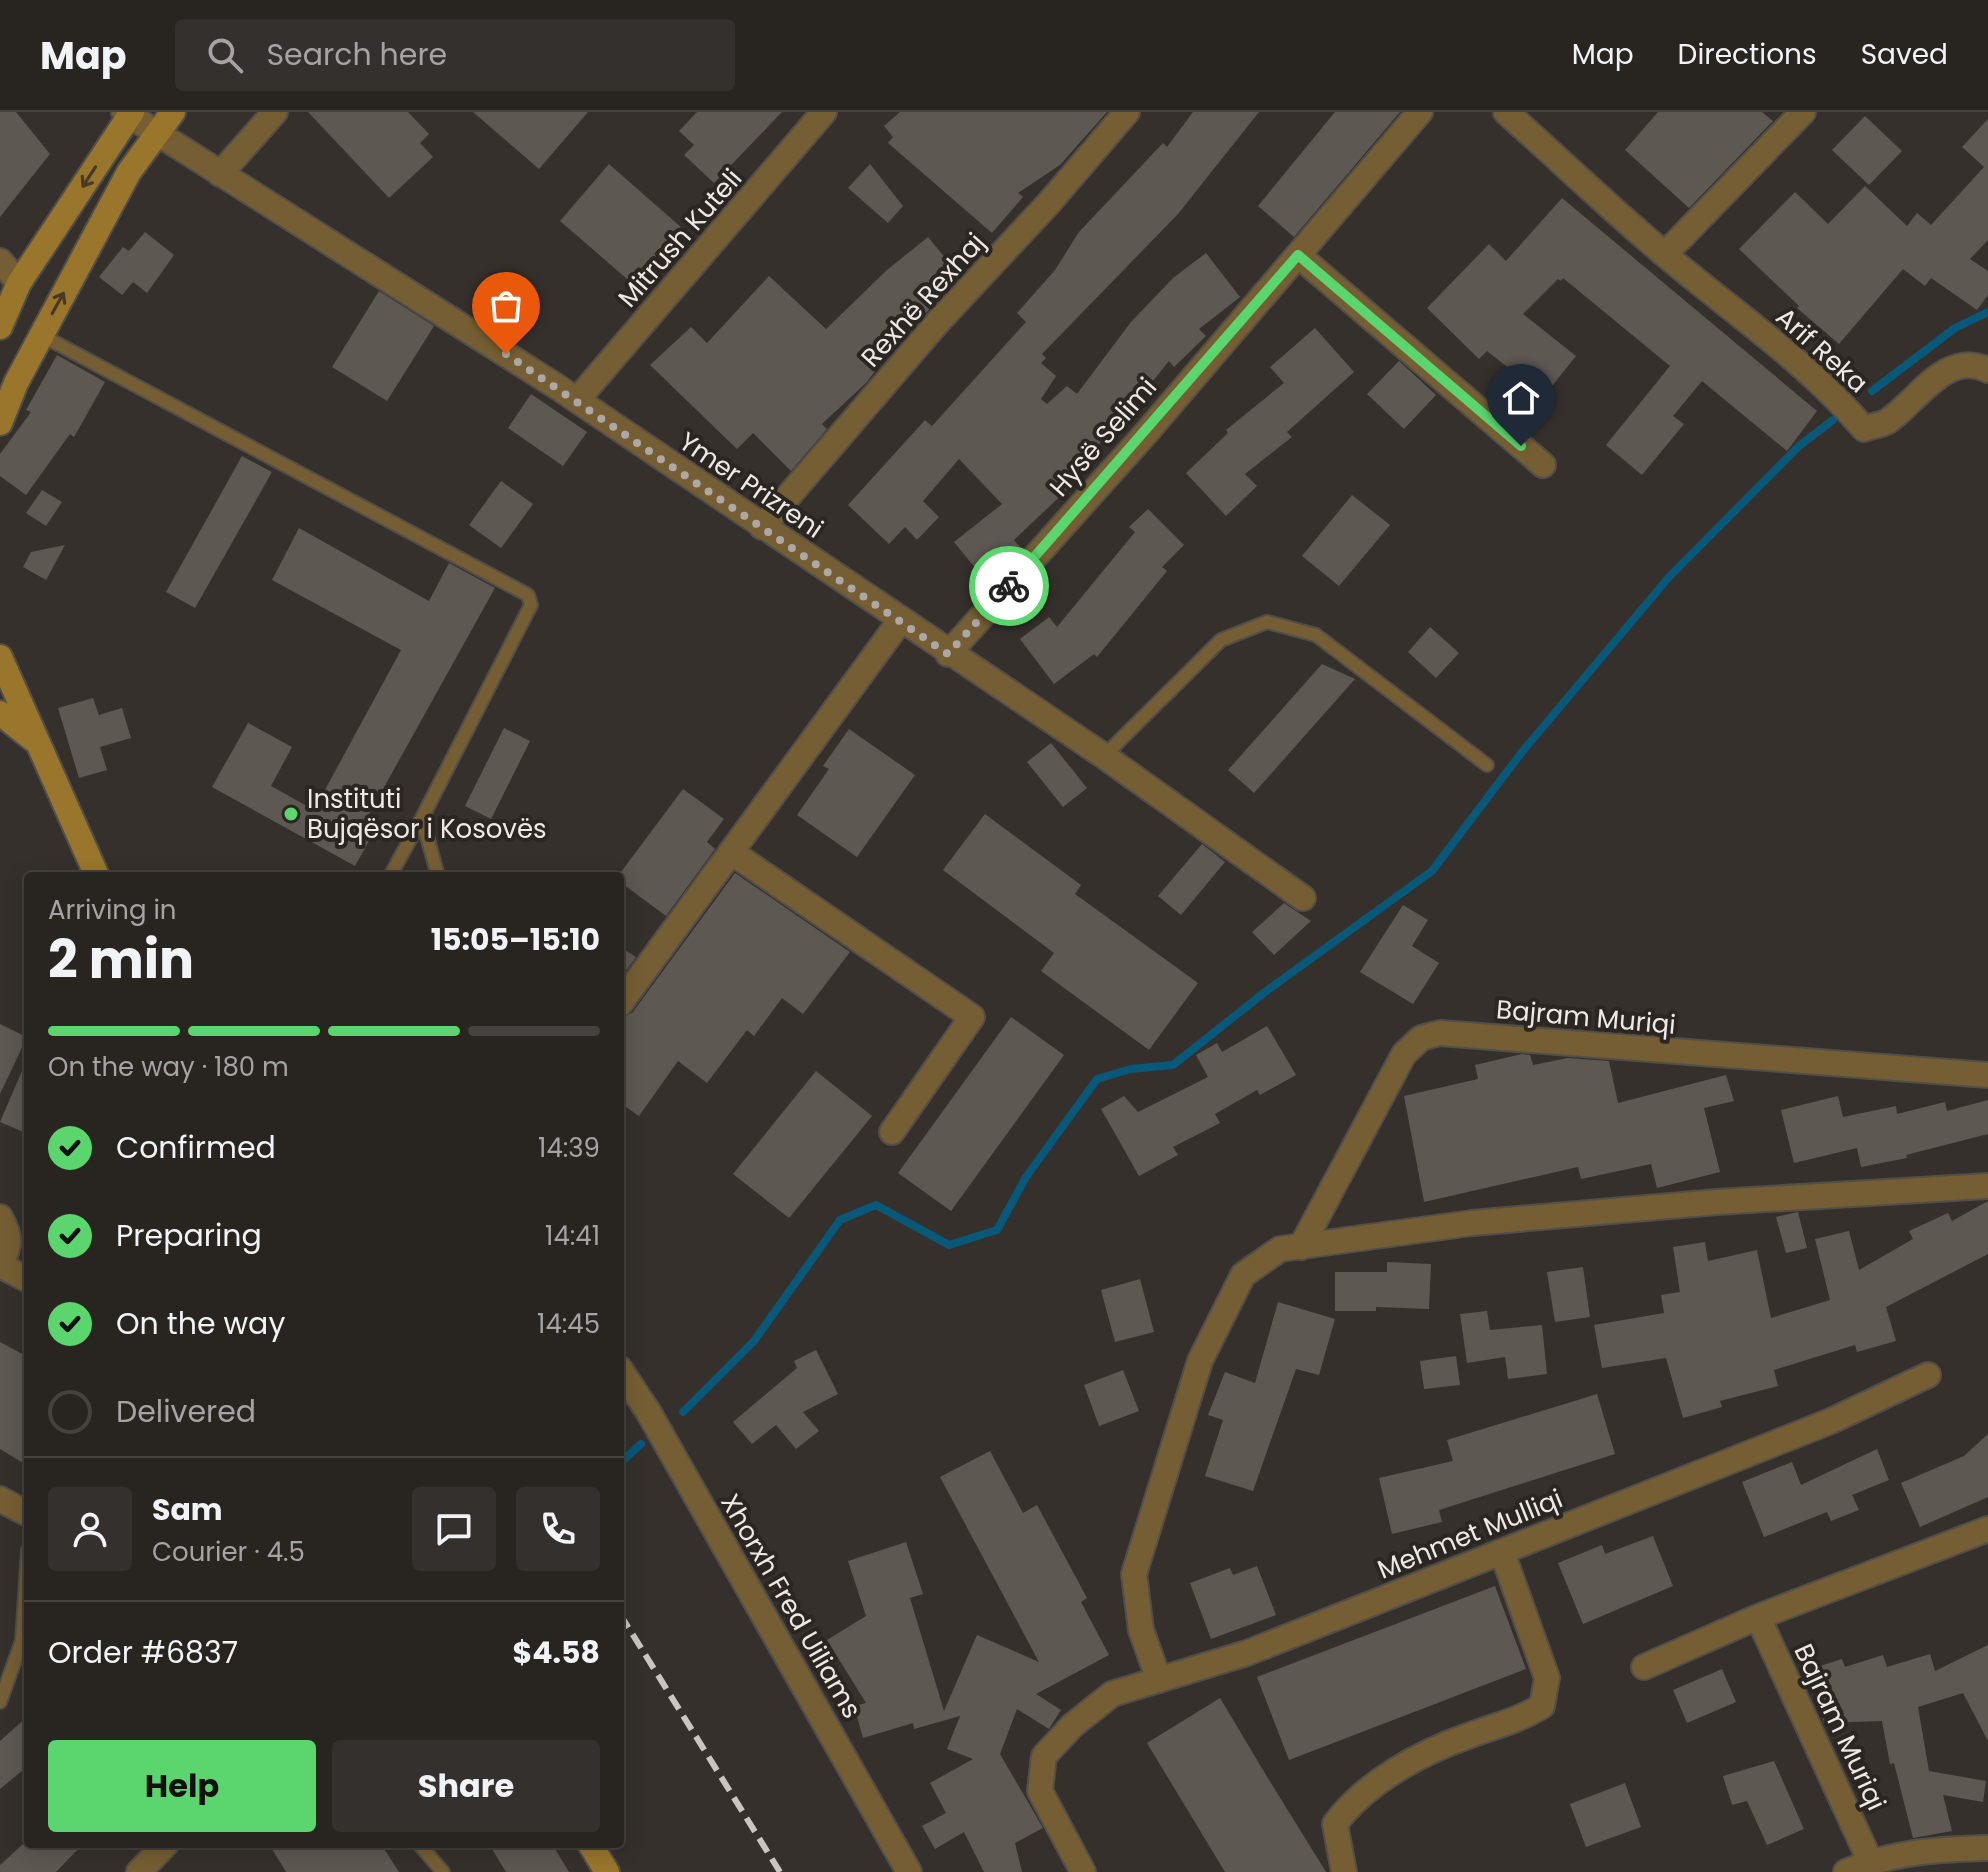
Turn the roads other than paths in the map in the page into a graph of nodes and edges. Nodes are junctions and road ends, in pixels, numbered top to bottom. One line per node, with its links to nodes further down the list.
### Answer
1 (173, 112): 9 (main road)
2 (275, 112): 10 (street)
3 (824, 112): 18 (street, Mitrush Kuteli)
4 (1127, 112): 21 (street, Rexhë Rexhaj)
5 (1420, 112): 12 (street, Hysë Selimi)
6 (1506, 112): 11 (street)
7 (1803, 112): 11 (street)
8 (128, 114): 9 (street, Ymer Prizreni); 14 (main road, one-way to 14)
9 (157, 133): 10 (street, Ymer Prizreni); 16 (main road, one-way to 9)
10 (220, 174): 18 (street, Ymer Prizreni)
11 (1665, 254): 17 (street, Arif Reka)
12 (1298, 255): 20 (street); 23 (street, Hysë Selimi)
13 (0, 261): 14 (street)
14 (19, 283): 15 (main road)
15 (0, 327)
16 (41, 335): 19 (main road); 29 (lane)
17 (1988, 370)
18 (577, 400): 21 (street, Ymer Prizreni)
19 (0, 423)
20 (1543, 465)
21 (762, 527): 22 (street, Ymer Prizreni)
22 (900, 621): 23 (street, Ymer Prizreni); 30 (street)
23 (948, 654): 27 (street, Ymer Prizreni)
24 (0, 657): 26 (main road)
25 (0, 713): 26 (main road)
26 (36, 741): 31 (main road)
27 (1104, 756): 28 (lane); 34 (street, Ymer Prizreni)
28 (1487, 765)
29 (422, 818): 32 (lane); 33 (lane)
30 (731, 852): 35 (street); 37 (street)
31 (95, 872)
32 (392, 872)
33 (437, 872)
34 (1303, 898)
35 (624, 999)
36 (1988, 1075): 40 (street, Bajram Muriqi)
37 (892, 1132)
38 (1988, 1186): 40 (street)
39 (0, 1217): 41 (street)
40 (1301, 1247): 52 (street)
41 (0, 1265): 42 (street)
42 (24, 1278)
43 (624, 1375): 62 (street, Xhorxh Fred Uiliams)
44 (1928, 1375): 48 (street, Mehmet Mulliqi)
45 (0, 1499): 46 (street)
46 (24, 1512)
47 (1988, 1529): 50 (street)
48 (1502, 1552): 52 (street, Mehmet Mulliqi); 64 (street)
49 (24, 1611): 53 (lane)
50 (1758, 1617): 51 (street); 58 (street, Bajram Muriqi)
51 (1644, 1667)
52 (1159, 1680): 63 (street, Mehmet Mulliqi)
53 (0, 1702)
54 (162, 1848): 59 (street)
55 (422, 1848): 60 (lane)
56 (592, 1848): 61 (main road)
57 (1988, 1848): 58 (street)
58 (1870, 1861): 65 (street)
59 (139, 1872)
60 (443, 1872)
61 (607, 1872)
62 (909, 1872)
63 (1083, 1872)
64 (1344, 1872)
65 (1846, 1872)

